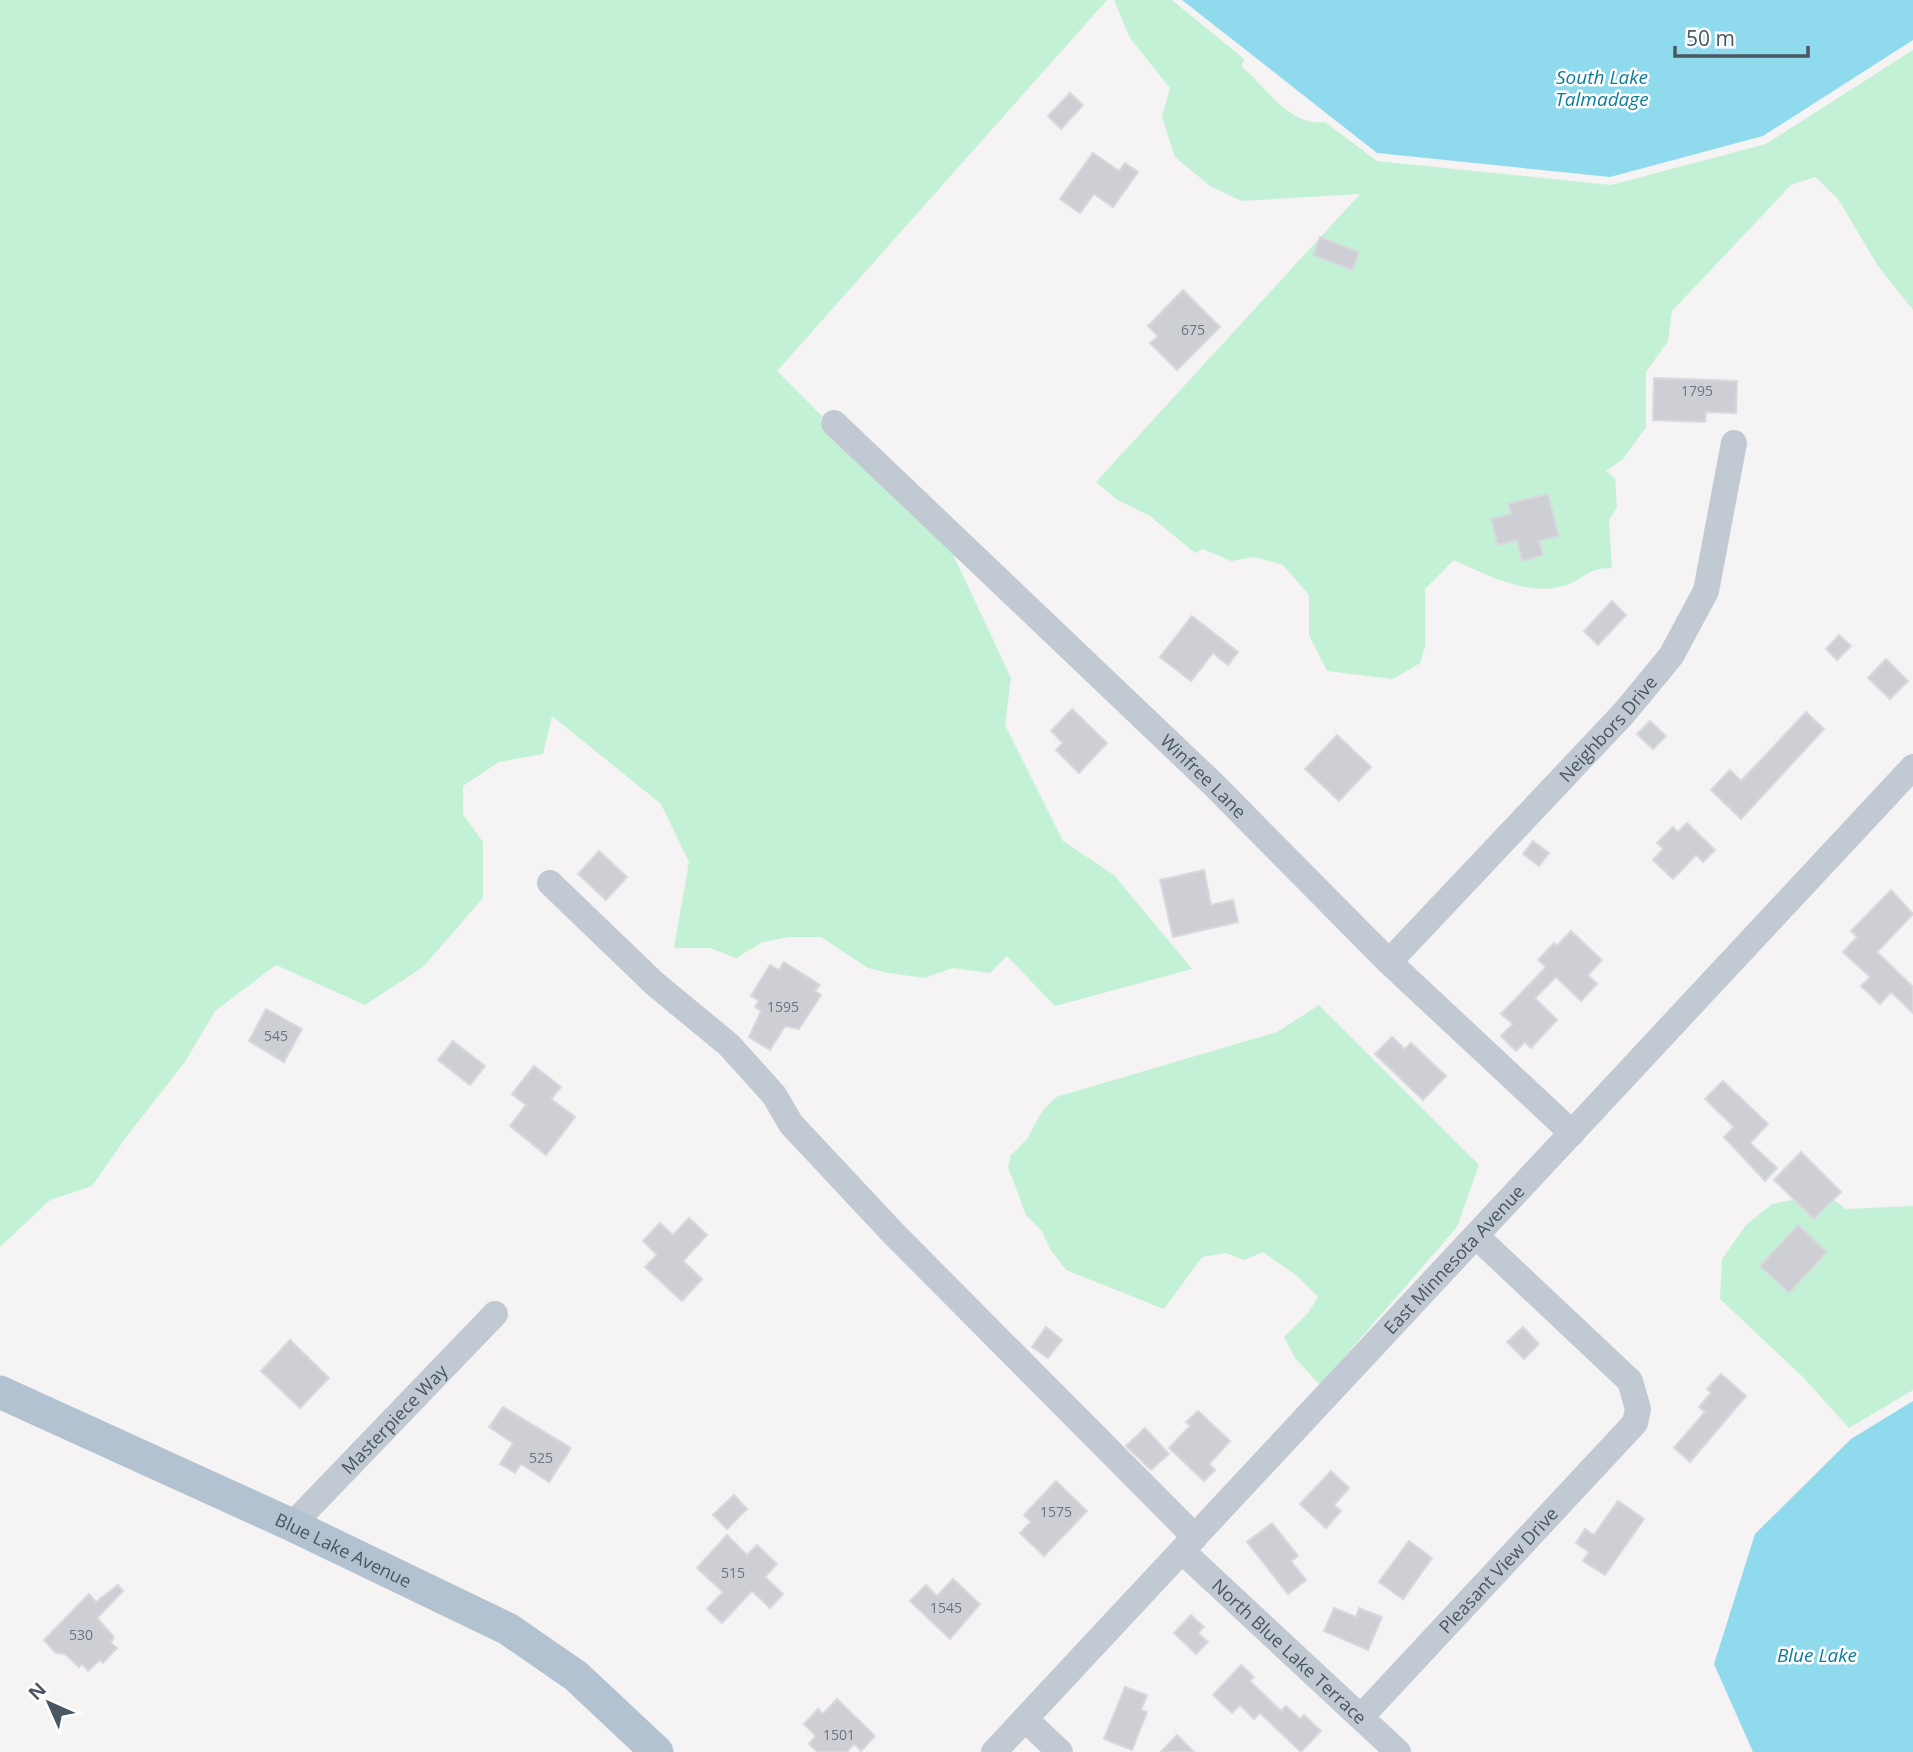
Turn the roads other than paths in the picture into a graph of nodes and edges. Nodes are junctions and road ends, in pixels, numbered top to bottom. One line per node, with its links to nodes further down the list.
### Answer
1 (834, 423): 5 (street, Winfree Lane)
2 (1734, 443): 5 (street, Neighbors Drive)
3 (1913, 767): 6 (street, East Minnesota Avenue)
4 (550, 883): 11 (street, North Blue Lake Terrace)
5 (1389, 962): 6 (street, Winfree Lane)
6 (1572, 1133): 7 (street, East Minnesota Avenue)
7 (1476, 1236): 11 (street, East Minnesota Avenue); 12 (street, Pleasant View Drive)
8 (495, 1314): 10 (street, Masterpiece Way)
9 (0, 1392): 10 (main road, Blue Lake Avenue)
10 (292, 1525): 14 (main road, Blue Lake Avenue)
11 (1189, 1544): 12 (street, North Blue Lake Terrace); 13 (street, East Minnesota Avenue)
12 (1361, 1717): 17 (street, North Blue Lake Terrace)
13 (1025, 1719): 15 (street, East Minnesota Avenue); 16 (street)
14 (657, 1752)
15 (994, 1752)
16 (1060, 1752)
17 (1398, 1752)

